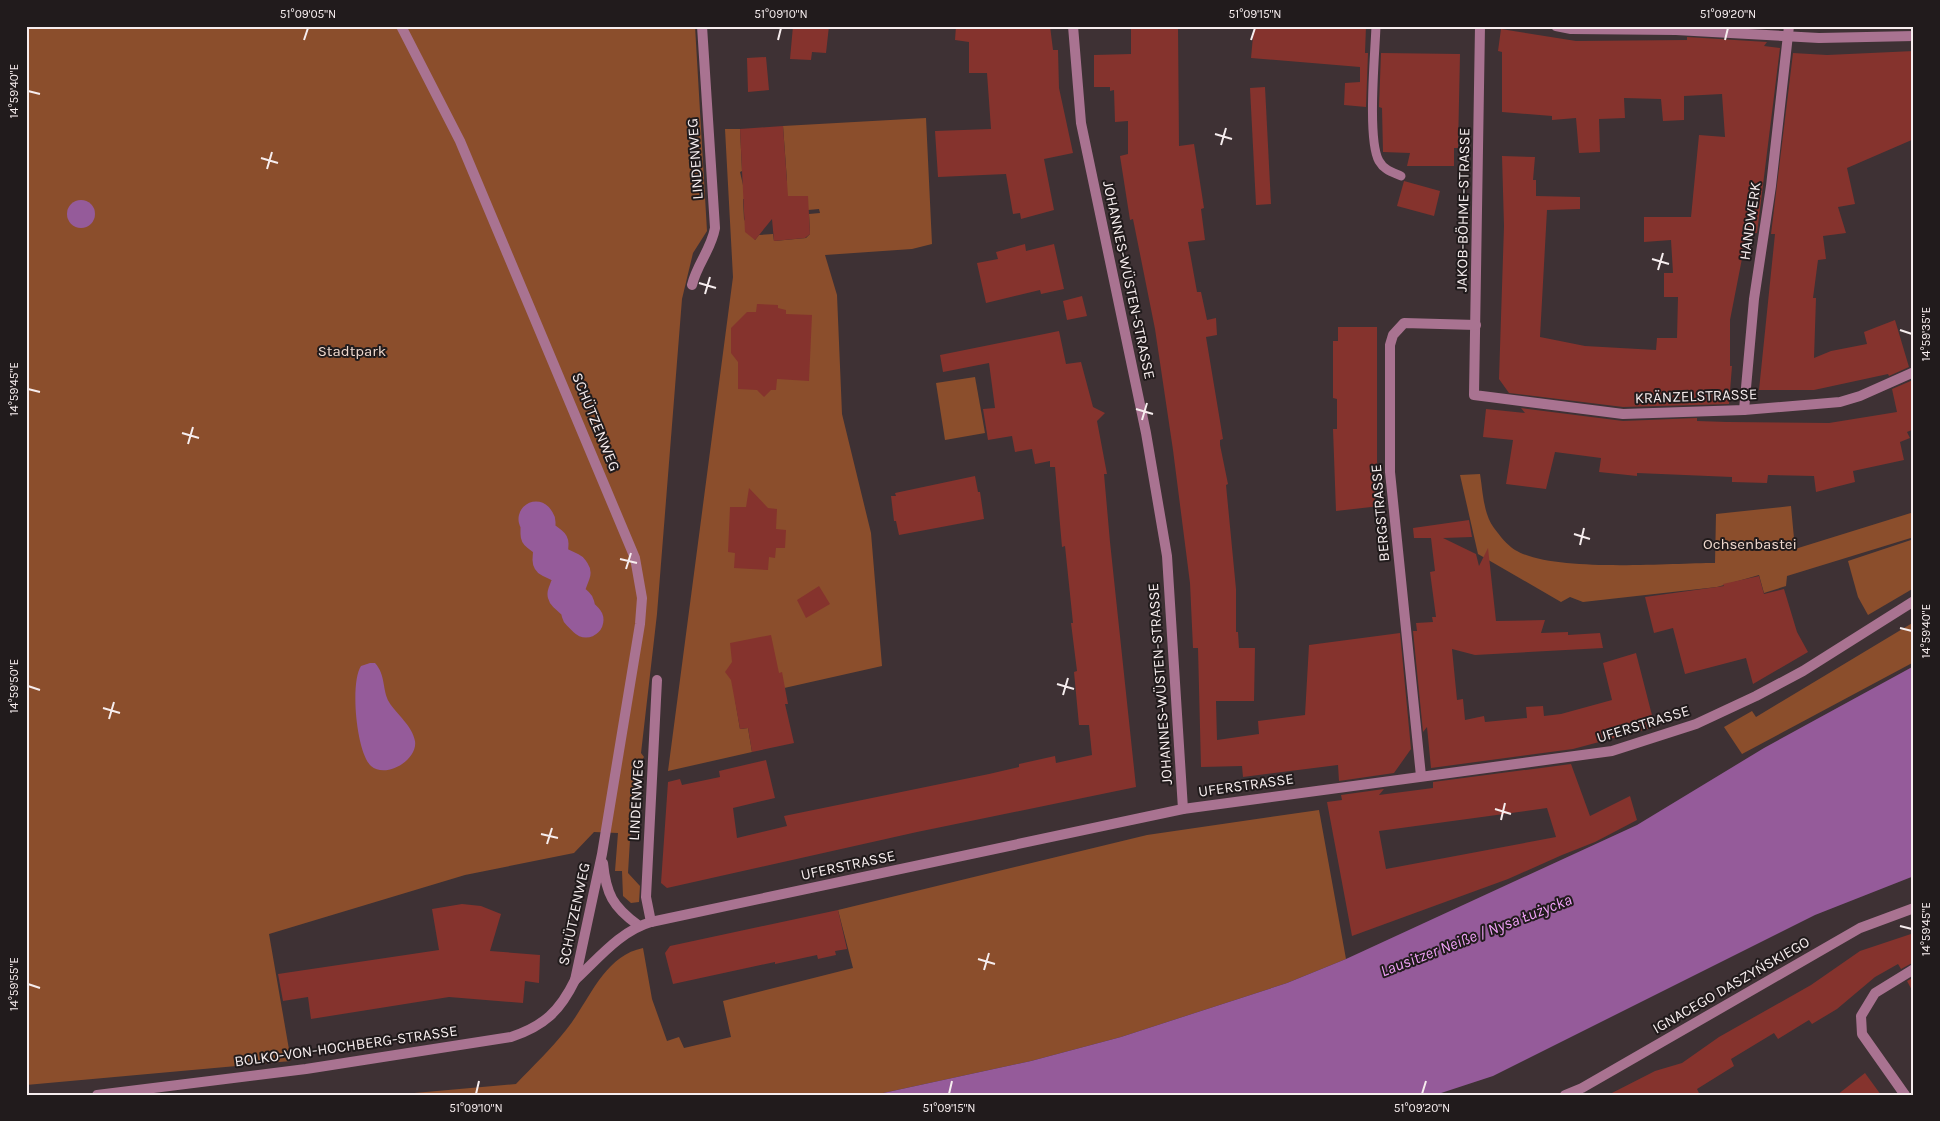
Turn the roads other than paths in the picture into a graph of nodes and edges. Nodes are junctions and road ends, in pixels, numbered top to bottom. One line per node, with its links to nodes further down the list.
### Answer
1 (401, 26): 19 (street, SCHÜTZENWEG)
2 (702, 26): 10 (street, LINDENWEG)
3 (1073, 26): 18 (street, JOHANNES-WÜSTEN-STRASSE)
4 (1376, 26): 9 (lane)
5 (1480, 26): 11 (street, JAKOB-BÖHME-STRASSE)
6 (1556, 26): 7 (street)
7 (1789, 31): 8 (street); 14 (street, HANDWERK)
8 (1914, 36)
9 (1401, 176)
10 (692, 285)
11 (1476, 325): 13 (street, JAKOB-BÖHME-STRASSE); 17 (street, BERGSTRASSE)
12 (1914, 372): 14 (street, KRÄNZELSTRASSE)
13 (1474, 395): 14 (street, KRÄNZELSTRASSE)
14 (1744, 410)
15 (1914, 601): 17 (street, UFERSTRASSE)
16 (657, 680): 21 (street, LINDENWEG)
17 (1421, 776): 18 (street, UFERSTRASSE)
18 (1183, 809): 21 (street, UFERSTRASSE)
19 (602, 854): 22 (street, SCHÜTZENWEG); 24 (street, SCHÜTZENWEG)
20 (1914, 908): 25 (street, IGNACEGO DASZYŃSKIEGO)
21 (651, 922): 22 (street, UFERSTRASSE)
22 (638, 925): 24 (street, UFERSTRASSE)
23 (1914, 968): 28 (street)
24 (575, 980): 26 (street, BOLKO-VON-HOCHBERG-STRASSE)
25 (1583, 1091): 27 (street, IGNACEGO DASZYŃSKIEGO)
26 (97, 1095)
27 (1565, 1095)
28 (1905, 1095)

